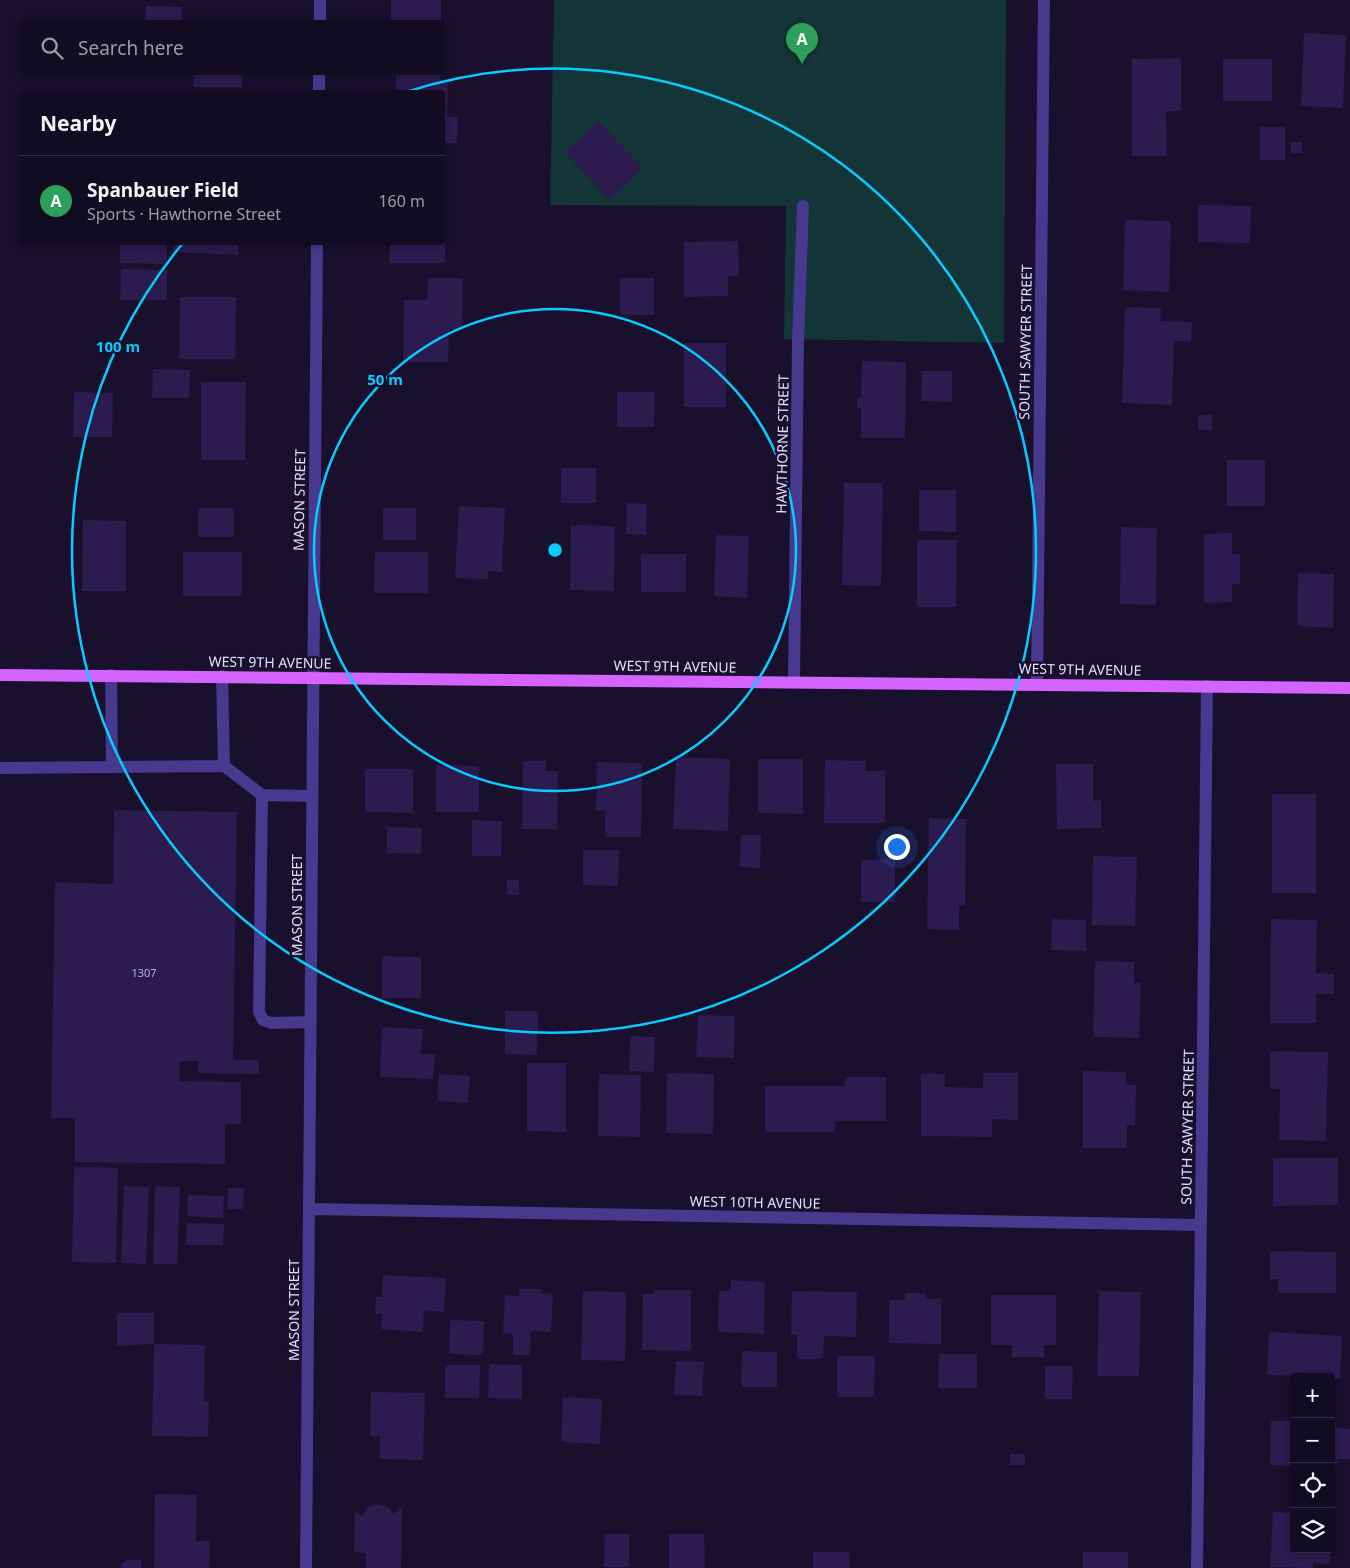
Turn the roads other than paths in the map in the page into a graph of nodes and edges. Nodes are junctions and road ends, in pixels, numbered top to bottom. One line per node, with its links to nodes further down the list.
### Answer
1 (320, 0): 3 (street)
2 (1044, 0): 13 (street, SOUTH SAWYER STREET)
3 (320, 20)
4 (319, 75): 5 (street)
5 (319, 90)
6 (803, 206): 12 (street, HAWTHORNE STREET)
7 (317, 245): 11 (street, MASON STREET)
8 (0, 674): 9 (main road, WEST 9TH AVENUE)
9 (111, 675): 10 (main road, WEST 9TH AVENUE); 17 (street)
10 (222, 676): 11 (main road, WEST 9TH AVENUE); 16 (street)
11 (312, 678): 12 (main road, WEST 9TH AVENUE); 20 (street, MASON STREET)
12 (794, 682): 13 (main road, WEST 9TH AVENUE)
13 (1037, 684): 14 (main road, WEST 9TH AVENUE)
14 (1207, 686): 15 (main road, WEST 9TH AVENUE); 23 (street, SOUTH SAWYER STREET)
15 (1350, 688)
16 (224, 766): 17 (street); 19 (street)
17 (112, 767): 18 (street)
18 (0, 768)
19 (262, 795): 20 (street); 21 (street)
20 (312, 796): 21 (street, MASON STREET)
21 (311, 1022): 22 (street, MASON STREET)
22 (308, 1209): 23 (street, WEST 10TH AVENUE); 24 (street, MASON STREET)
23 (1201, 1225): 25 (street, SOUTH SAWYER STREET)
24 (306, 1568)
25 (1197, 1568)

